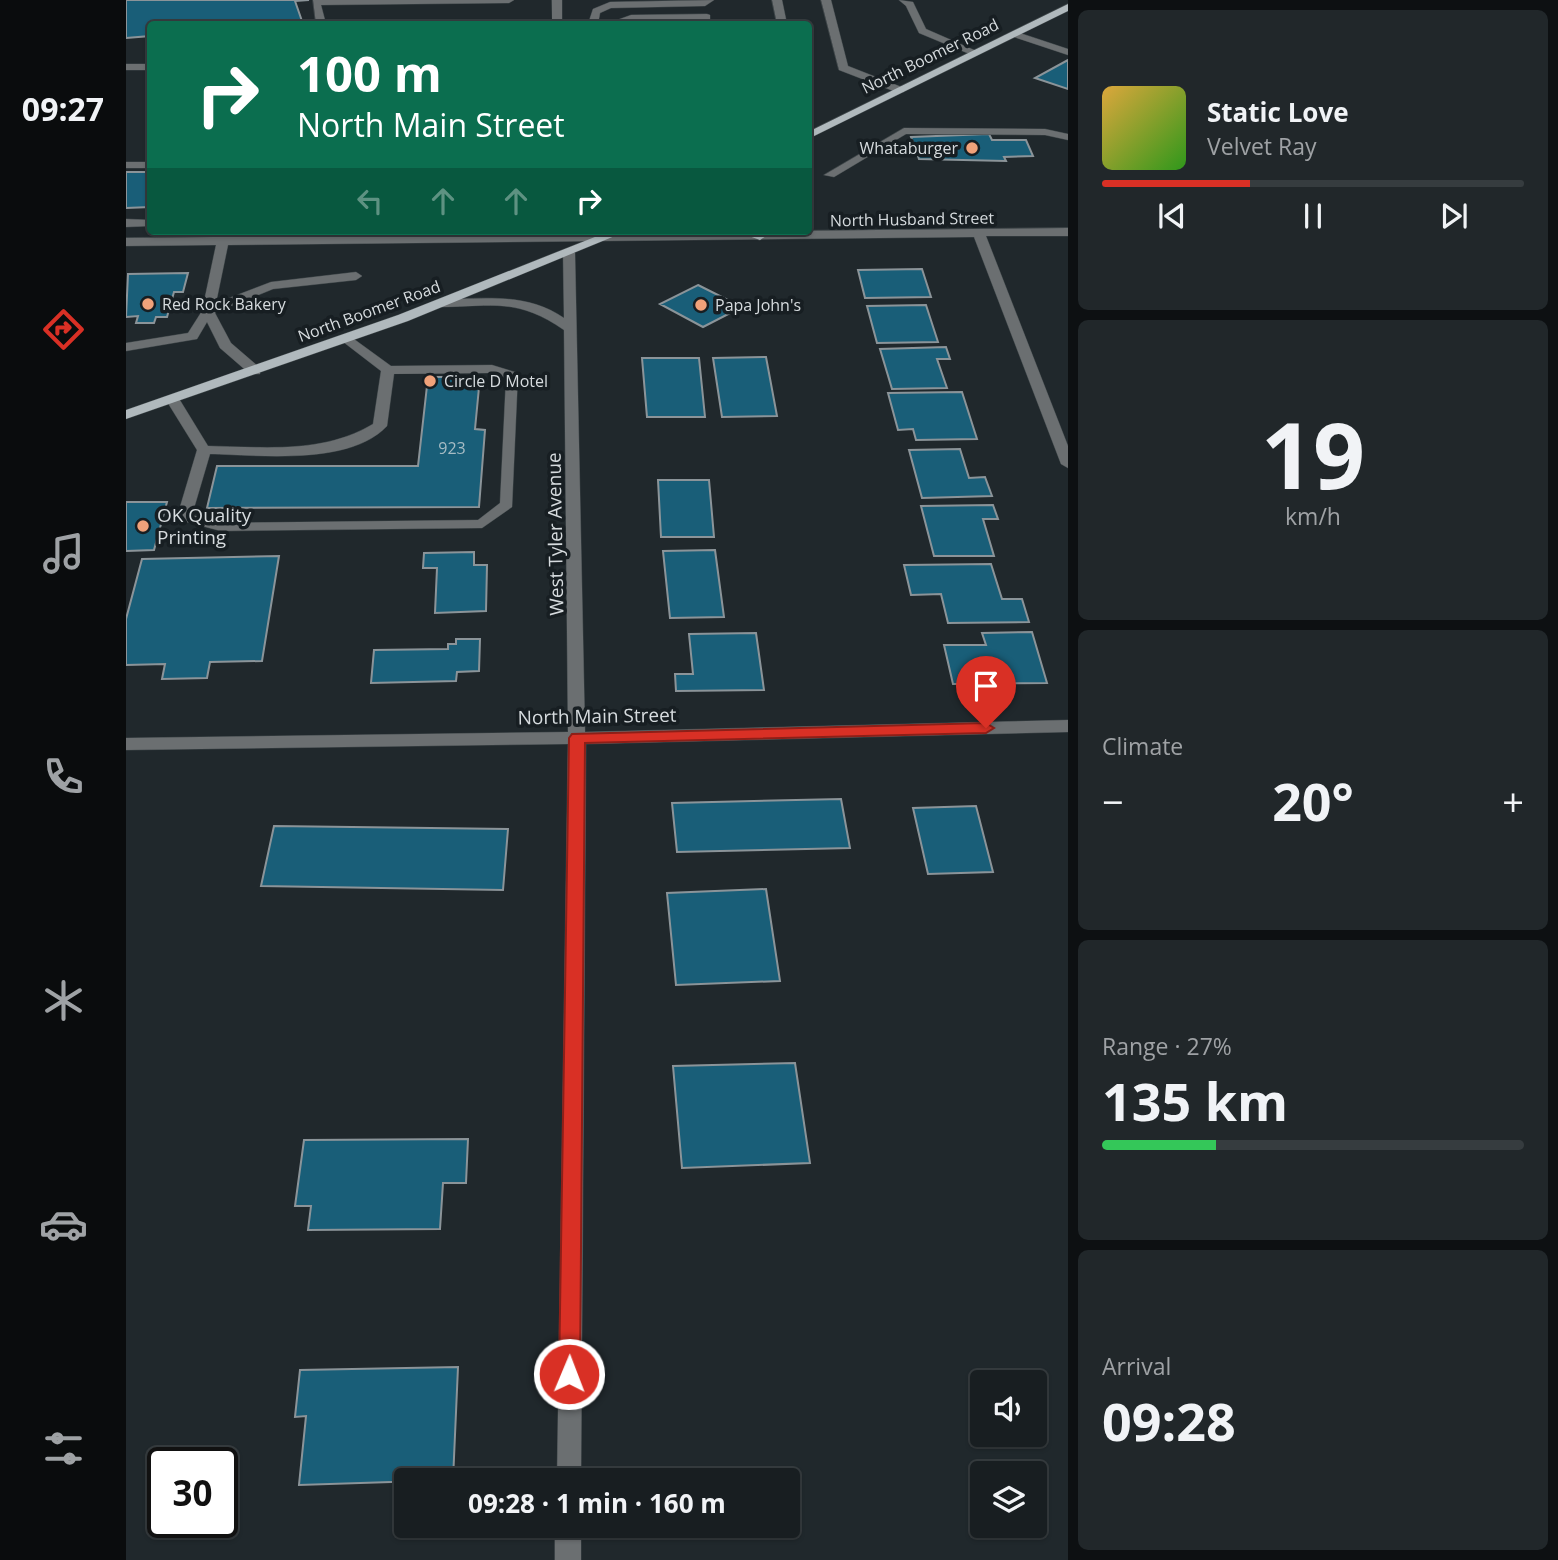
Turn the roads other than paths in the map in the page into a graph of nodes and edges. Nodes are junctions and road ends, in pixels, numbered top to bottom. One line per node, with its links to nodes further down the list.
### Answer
1 (509, 0): 9 (street)
2 (556, 0): 10 (street)
3 (709, 0): 11 (street)
4 (777, 0): 13 (street)
5 (904, 0): 16 (street)
6 (827, 5): 19 (street)
7 (1068, 7): 14 (main road, North Boomer Road)
8 (707, 17): 12 (street)
9 (320, 21)
10 (557, 21)
11 (594, 21)
12 (621, 21)
13 (781, 21)
14 (1014, 34): 15 (street); 16 (main road, North Boomer Road)
15 (1068, 52)
16 (976, 53): 19 (main road, North Boomer Road)
17 (126, 67): 18 (street)
18 (147, 67)
19 (900, 90): 20 (main road, North Boomer Road)
20 (812, 134)
21 (1068, 138): 24 (street)
22 (126, 165): 23 (street)
23 (147, 165)
24 (830, 175)
25 (126, 223): 26 (street)
26 (147, 223)
27 (1068, 232): 28 (street, North Husband Street)
28 (979, 233): 35 (street, North Husband Street); 50 (street)
29 (312, 235): 30 (street, North Husband Street); 36 (street, North Husband Street)
30 (409, 235)
31 (610, 235): 38 (main road, North Boomer Road)
32 (712, 235): 35 (street, North Husband Street)
33 (756, 235): 35 (main road)
34 (204, 236): 36 (street, North Husband Street); 37 (street, North Husband Street)
35 (760, 236)
36 (223, 240): 41 (street)
37 (126, 242)
38 (569, 253): 40 (main road, North Boomer Road); 42 (street, West Tyler Avenue)
39 (356, 276): 41 (street)
40 (441, 303): 42 (street); 43 (main road, North Boomer Road)
41 (208, 311): 44 (street); 46 (street)
42 (571, 329): 52 (street, West Tyler Avenue)
43 (347, 338): 45 (street); 46 (main road, North Boomer Road)
44 (126, 347)
45 (388, 370): 49 (street); 49 (street)
46 (254, 371): 47 (main road, North Boomer Road)
47 (173, 400): 48 (main road, North Boomer Road); 49 (street)
48 (126, 415)
49 (204, 450)
50 (1068, 464)
51 (1068, 726): 52 (street, North Main Street)
52 (577, 738): 53 (street, North Main Street); 54 (street, West Tyler Avenue)
53 (126, 744)
54 (569, 1468)
55 (568, 1538): 56 (street)
56 (568, 1560)

